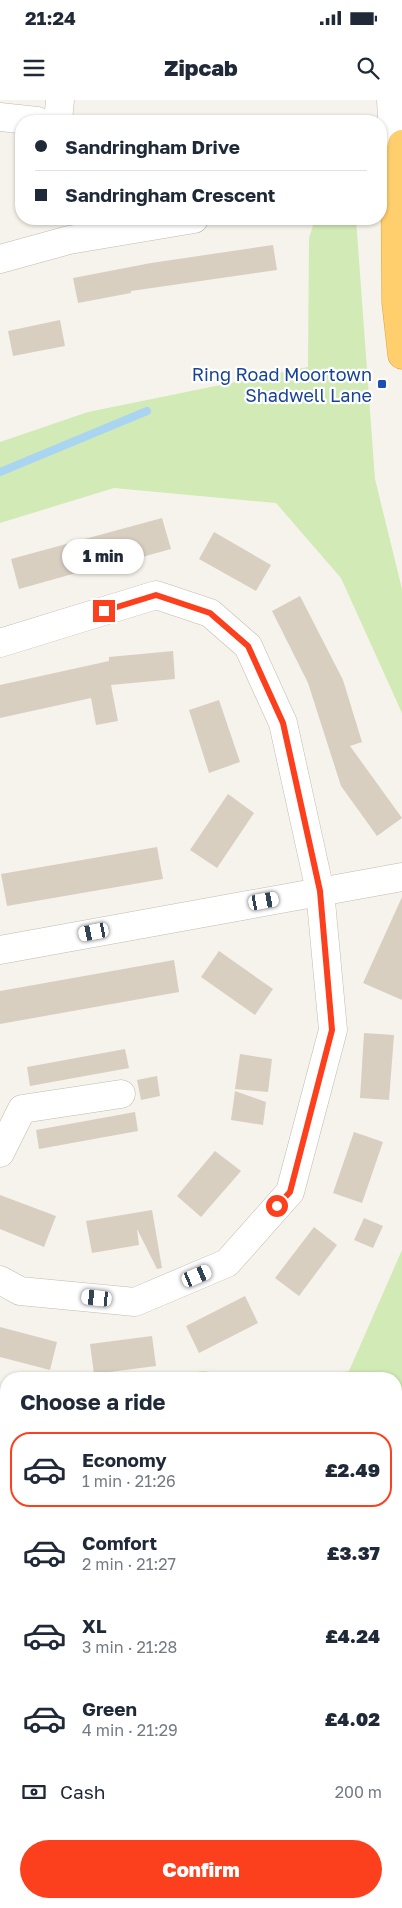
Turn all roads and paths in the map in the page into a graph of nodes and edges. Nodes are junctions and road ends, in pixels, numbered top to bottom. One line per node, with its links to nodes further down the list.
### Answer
1 (60, 100): 3 (street)
2 (391, 100): 7 (street)
3 (59, 115)
4 (0, 117): 5 (street)
5 (15, 119)
6 (402, 144): 7 (highway)
7 (395, 176): 10 (highway)
8 (118, 225): 9 (street)
9 (67, 229): 11 (street)
10 (399, 250): 12 (highway)
11 (0, 259)
12 (402, 355)
13 (0, 643): 15 (street)
14 (402, 876): 15 (street)
15 (320, 891): 16 (street); 19 (street)
16 (0, 950)
17 (121, 1094): 18 (street)
18 (0, 1153)
19 (0, 1280)

